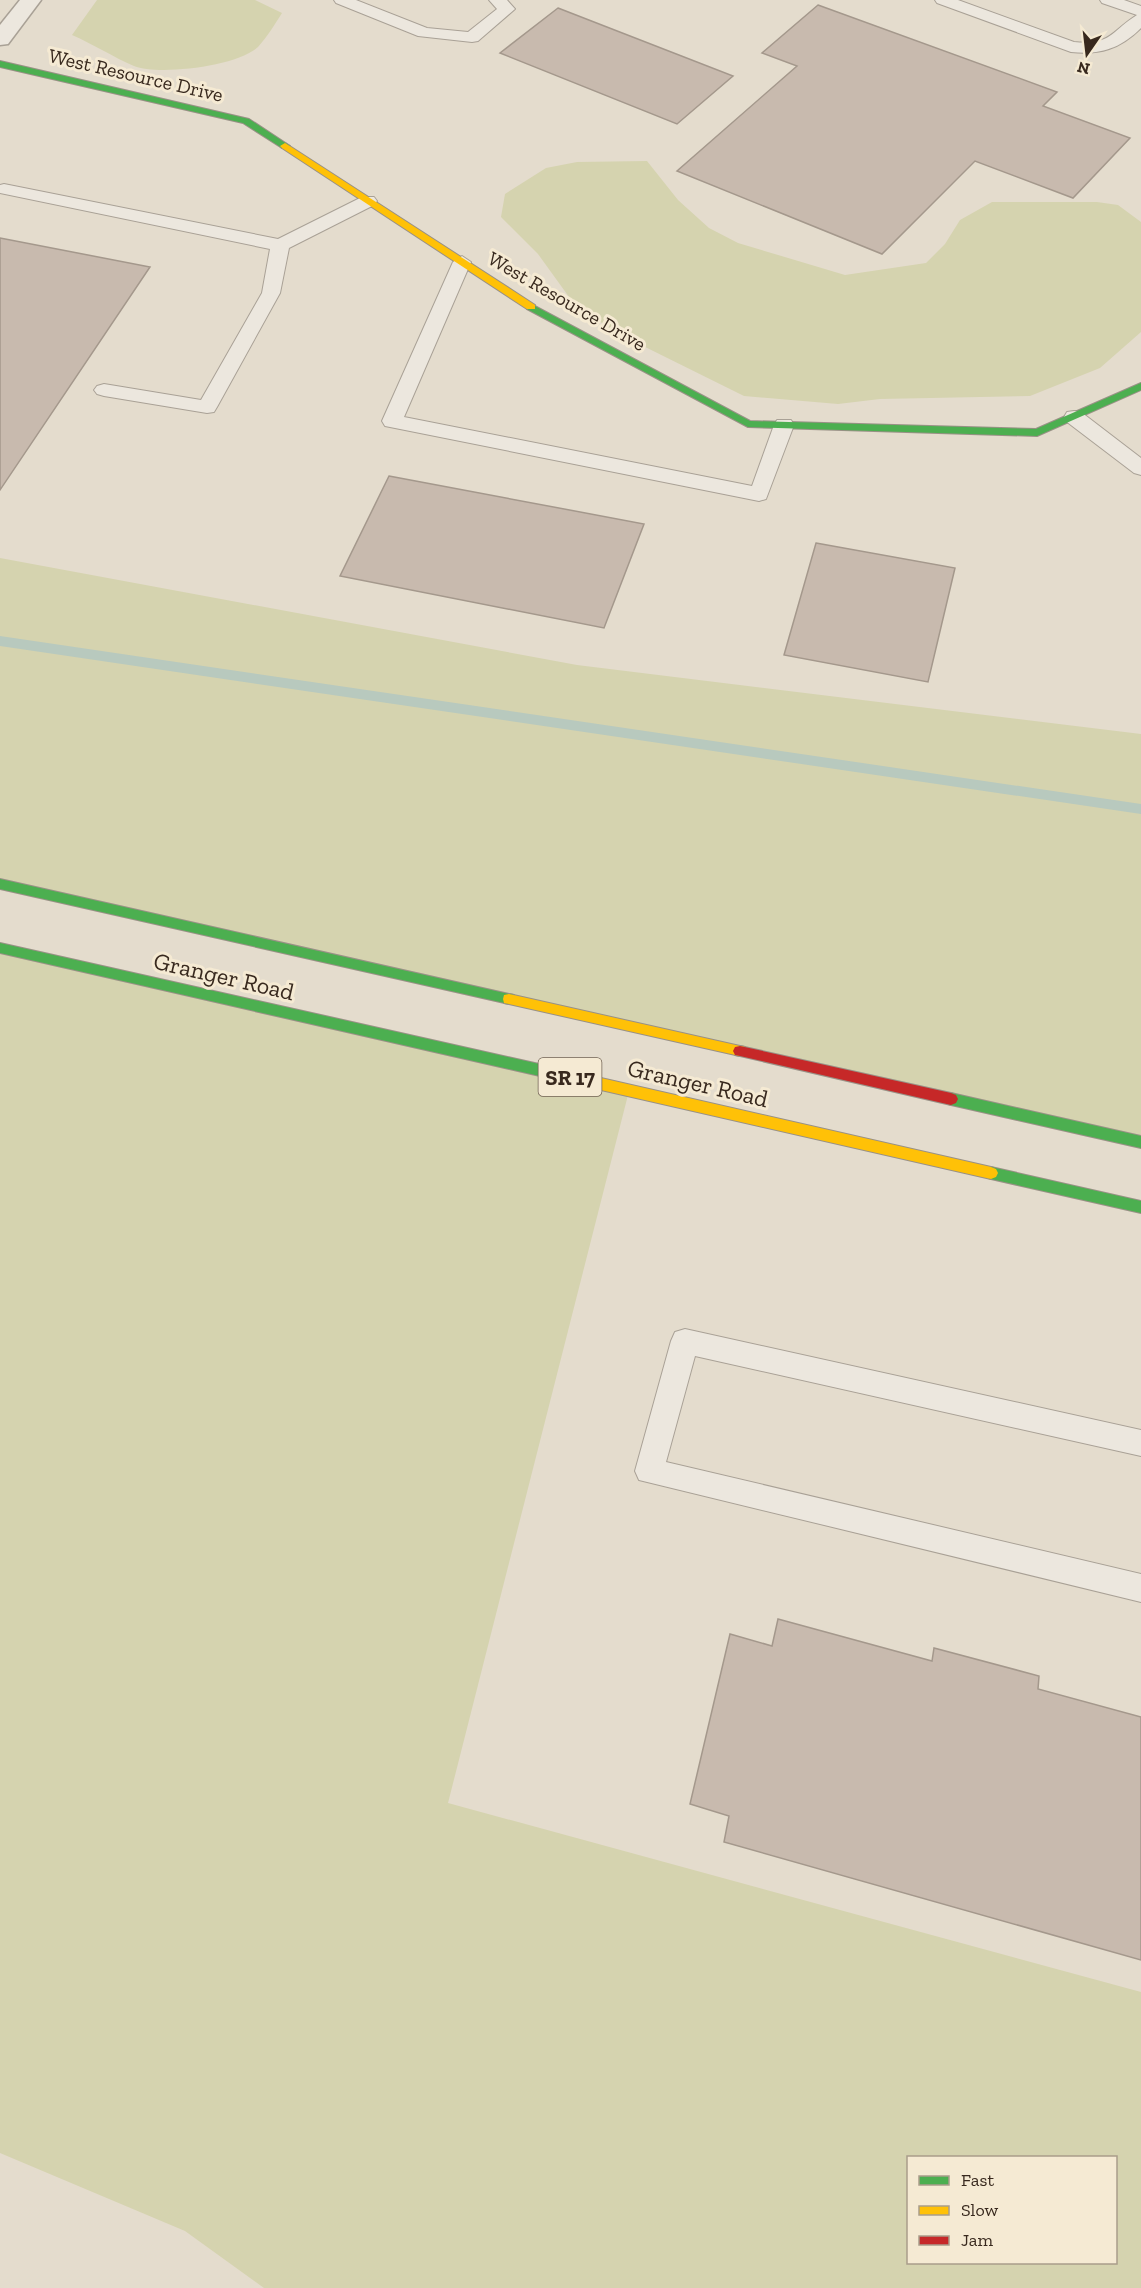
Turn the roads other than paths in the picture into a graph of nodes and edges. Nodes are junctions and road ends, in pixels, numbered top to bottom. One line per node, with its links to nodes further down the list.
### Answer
1 (31, 0): 8 (street)
2 (342, 0): 3 (lane)
3 (497, 0)
4 (943, 0): 7 (lane)
5 (1108, 0): 6 (lane)
6 (1141, 11)
7 (1141, 19)
8 (0, 39)
9 (0, 64): 11 (main road, West Resource Drive)
10 (4, 189): 12 (lane)
11 (368, 201): 12 (lane); 13 (main road, West Resource Drive)
12 (280, 245): 15 (lane)
13 (462, 262): 17 (main road, West Resource Drive); 17 (lane)
14 (1141, 386): 16 (main road, West Resource Drive)
15 (104, 390)
16 (1074, 417): 17 (main road, West Resource Drive); 18 (lane)
17 (784, 425)
18 (1141, 468)
19 (0, 884): 21 (main road, Granger Road)
20 (0, 948): 22 (main road, Granger Road / SR 17)
21 (1141, 1142)
22 (1141, 1206)
23 (1141, 1443): 24 (lane)
24 (1141, 1588)

